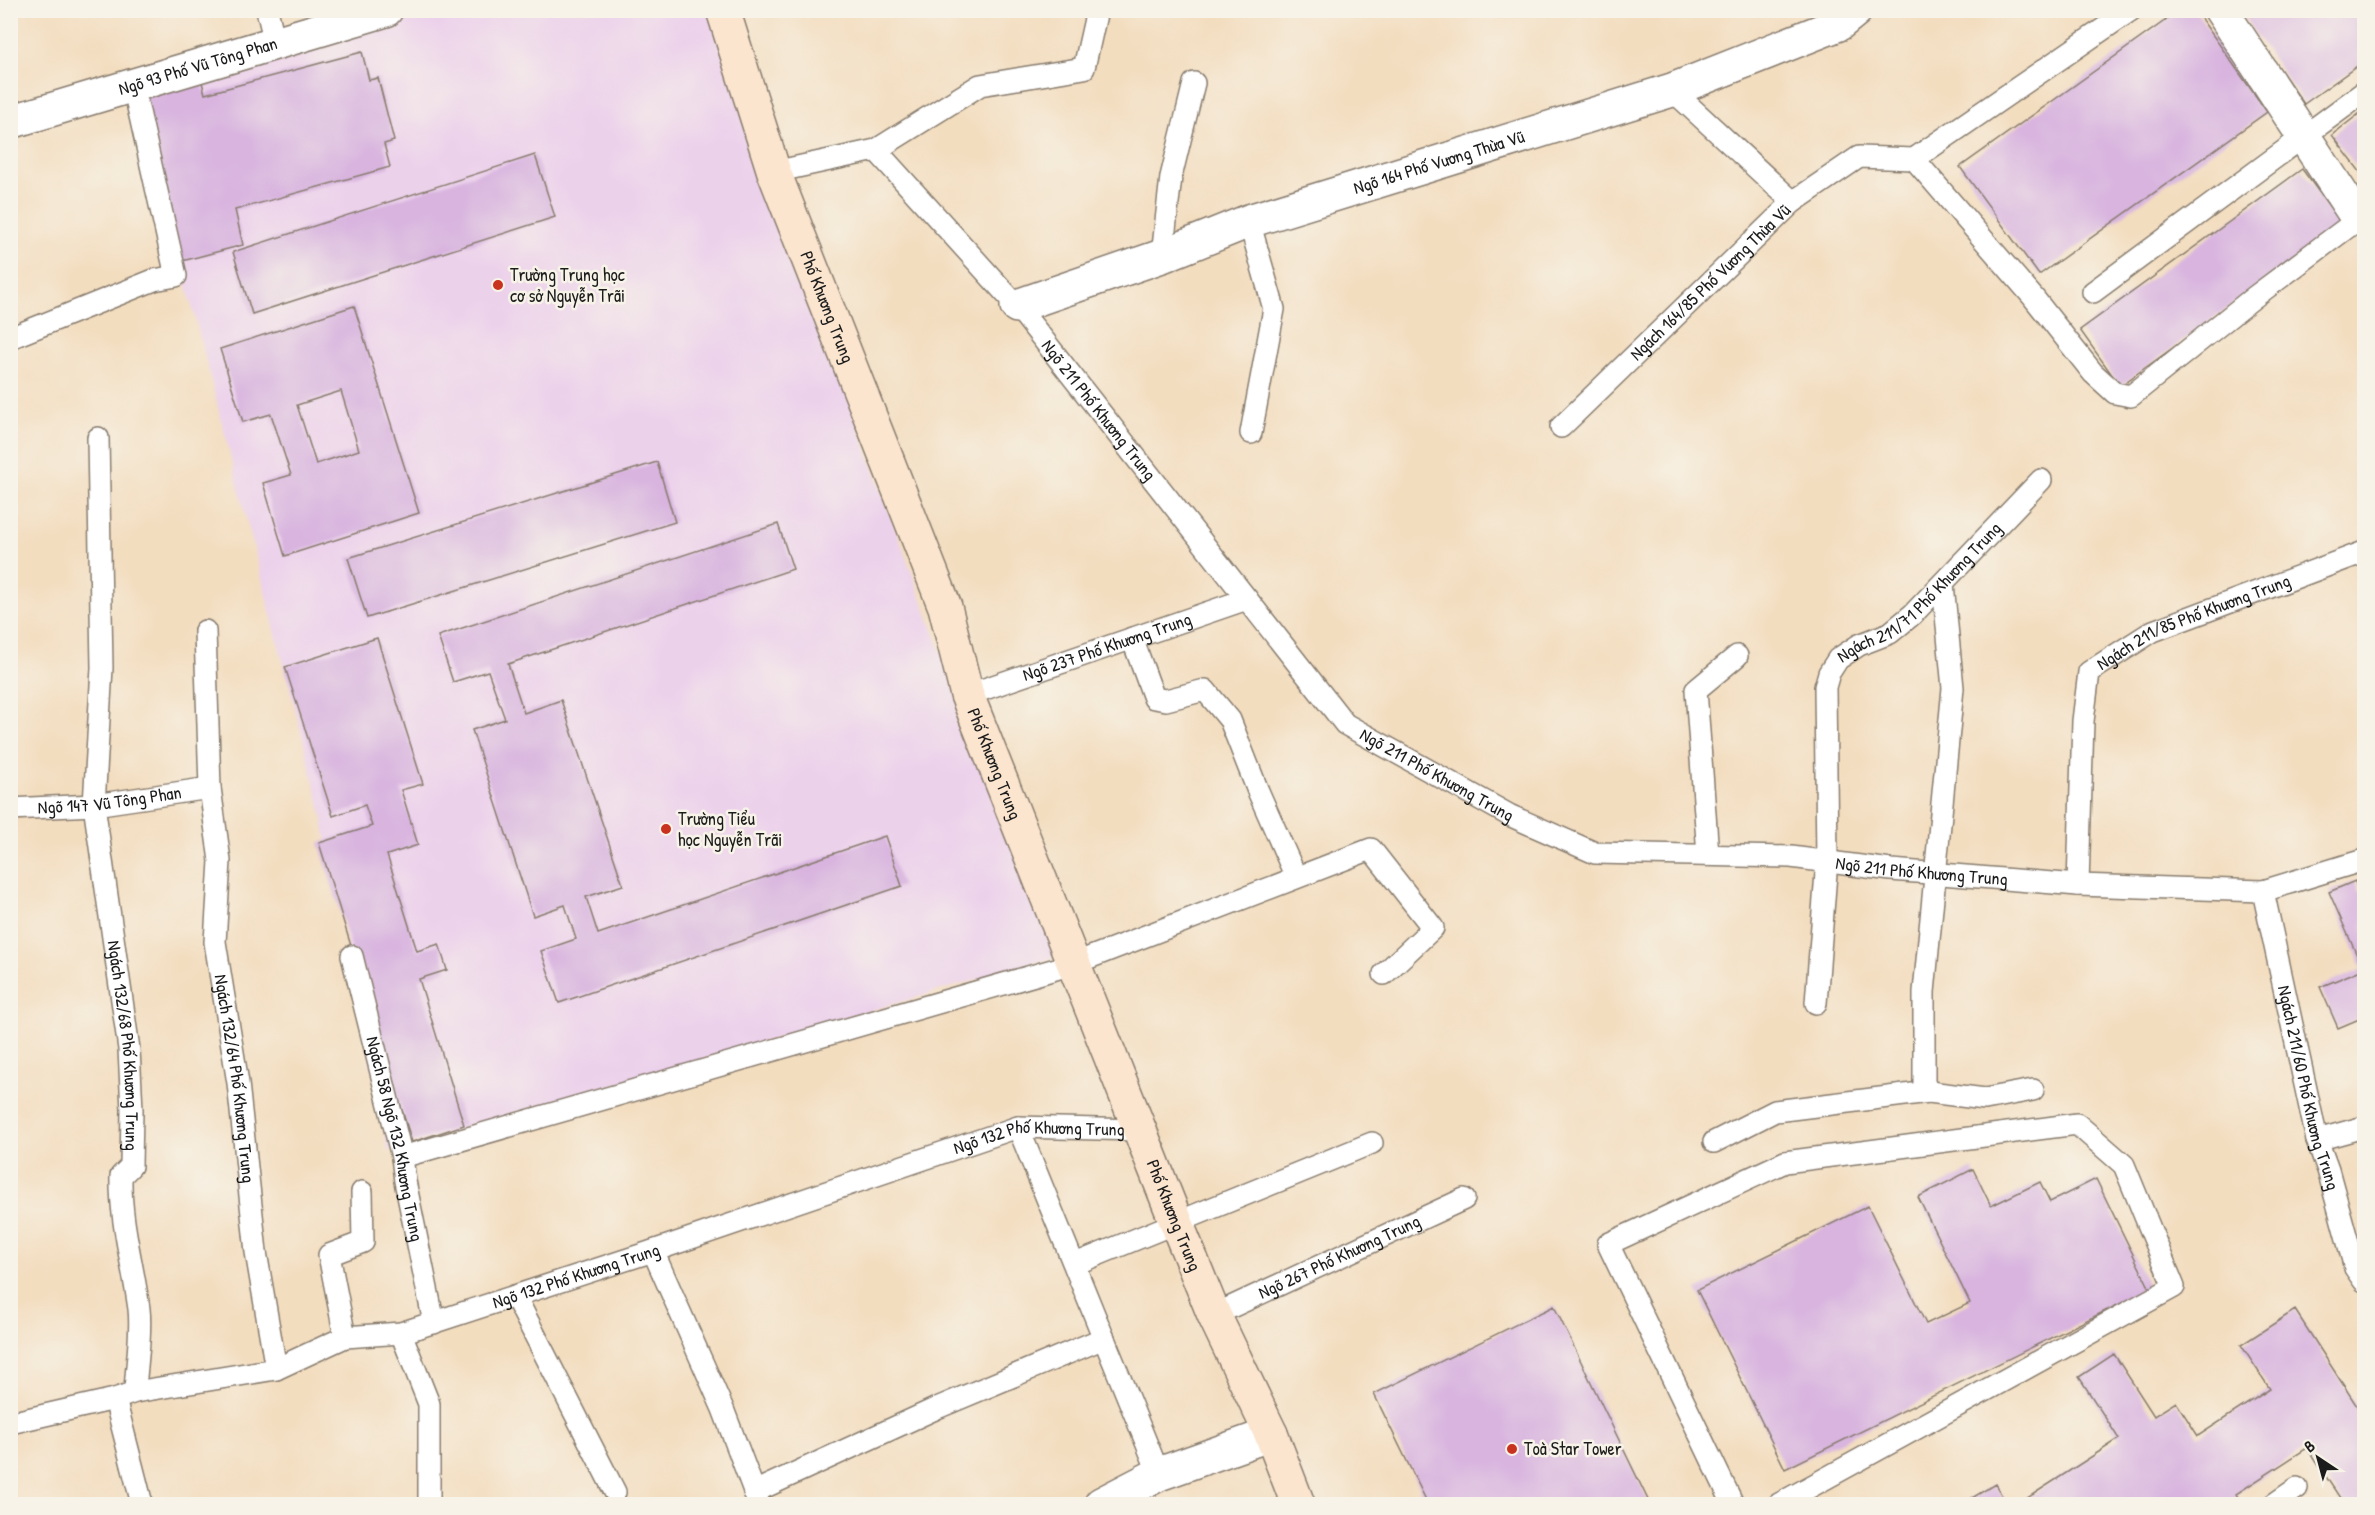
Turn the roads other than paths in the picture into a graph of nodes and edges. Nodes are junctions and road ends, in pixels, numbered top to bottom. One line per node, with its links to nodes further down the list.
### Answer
1 (267, 10): 8 (lane)
2 (723, 10): 17 (street, Phố Khương Trung)
3 (1097, 10): 15 (lane)
4 (2131, 10): 16 (lane)
5 (2221, 10): 14 (street)
6 (376, 12): 8 (street, Ngõ 93 Phố Vũ Tông Phan)
7 (1841, 15): 11 (street, Ngõ 164 Phố Vương Thừa Vũ)
8 (275, 44): 10 (street, Ngõ 93 Phố Vũ Tông Phan)
9 (1194, 83): 21 (lane)
10 (133, 85): 13 (street, Ngõ 93 Phố Vũ Tông Phan); 24 (lane)
11 (1672, 90): 18 (lane, Ngách 164/85 Phố Vương Thừa Vũ); 20 (street, Ngõ 164 Phố Vương Thừa Vũ)
12 (2364, 92): 14 (lane)
13 (10, 122)
14 (2304, 136): 19 (street); 22 (lane)
15 (876, 150): 17 (lane); 23 (lane, Ngõ 211 Phố Khương Trung)
16 (1914, 159): 18 (lane); 19 (lane)
17 (774, 172): 35 (street, Phố Khương Trung)
18 (1793, 202): 25 (lane, Ngách 164/85 Phố Vương Thừa Vũ)
19 (2361, 217)
20 (1249, 220): 21 (street, Ngõ 164 Phố Vương Thừa Vũ); 26 (lane)
21 (1162, 256): 23 (street, Ngõ 164 Phố Vương Thừa Vũ)
22 (2093, 292)
23 (1017, 306): 31 (lane, Ngõ 211 Phố Khương Trung)
24 (10, 338)
25 (1561, 427)
26 (1251, 433)
27 (98, 438): 37 (lane, Ngách 132/68 Phố Khương Trung)
28 (2041, 480): 30 (lane, Ngách 211/71 Phố Khương Trung)
29 (2364, 552): 44 (lane, Ngách 211/85 Phố Khương Trung)
30 (1943, 584): 40 (lane, Ngách 211/71 Phố Khương Trung); 42 (lane)
31 (1247, 599): 33 (lane, Ngõ 237 Phố Khương Trung); 39 (lane, Ngõ 211 Phố Khương Trung)
32 (205, 631): 36 (lane, Ngách 132/64 Phố Khương Trung)
33 (1132, 638): 35 (lane, Ngõ 237 Phố Khương Trung); 43 (lane)
34 (1737, 656): 39 (lane)
35 (967, 695): 47 (street, Phố Khương Trung)
36 (210, 788): 37 (lane, Ngõ 147 Vũ Tông Phan); 71 (lane, Ngách 132/64 Phố Khương Trung)
37 (94, 805): 38 (lane, Ngõ 147 Vũ Tông Phan); 72 (lane, Ngách 132/68 Phố Khương Trung)
38 (10, 809)
39 (1708, 855): 40 (lane, Ngõ 211 Phố Khương Trung)
40 (1827, 860): 42 (lane, Ngõ 211 Phố Khương Trung); 49 (lane, Ngách 211/71 Phố Khương Trung)
41 (2364, 860): 45 (lane, Ngõ 211 Phố Khương Trung)
42 (1935, 872): 44 (lane, Ngõ 211 Phố Khương Trung); 51 (lane)
43 (1296, 877): 47 (lane); 48 (lane)
44 (2078, 885): 45 (lane, Ngõ 211 Phố Khương Trung)
45 (2263, 891): 55 (lane, Ngách 211/60 Phố Khương Trung)
46 (352, 956): 58 (lane, Ngách 58 Ngõ 132 Khương Trung)
47 (1072, 964): 54 (street, Phố Khương Trung); 58 (lane)
48 (1384, 974)
49 (1816, 1003)
50 (2033, 1090): 51 (lane)
51 (1929, 1092): 56 (lane)
52 (2364, 1126): 55 (lane)
53 (1018, 1127): 54 (lane, Ngõ 132 Phố Khương Trung); 62 (lane, Ngõ 132 Phố Khương Trung); 63 (lane)
54 (1139, 1130): 61 (street, Phố Khương Trung)
55 (2317, 1140): 64 (lane, Ngách 211/60 Phố Khương Trung)
56 (1714, 1142)
57 (1372, 1143): 61 (lane)
58 (402, 1157): 67 (lane, Ngách 58 Ngõ 132 Khương Trung)
59 (362, 1192): 69 (lane)
60 (1464, 1199): 66 (lane, Ngõ 267 Phố Khương Trung)
61 (1177, 1224): 63 (lane); 66 (street, Phố Khương Trung)
62 (653, 1251): 65 (lane, Ngõ 132 Phố Khương Trung); 79 (lane)
63 (1075, 1264): 70 (lane)
64 (2364, 1281)
65 (515, 1296): 67 (lane, Ngõ 132 Phố Khương Trung); 78 (lane)
66 (1214, 1315): 75 (street, Phố Khương Trung)
67 (434, 1323): 68 (lane, Ngõ 132 Phố Khương Trung)
68 (401, 1333): 69 (lane, Ngõ 132 Phố Khương Trung); 81 (lane)
69 (345, 1337): 71 (lane, Ngõ 132 Phố Khương Trung)
70 (1104, 1338): 76 (lane); 79 (lane)
71 (276, 1370): 72 (lane, Ngõ 132 Phố Khương Trung)
72 (135, 1392): 73 (lane, Ngõ 132 Phố Khương Trung)
73 (115, 1399): 74 (lane, Ngõ 132 Phố Khương Trung); 80 (lane)
74 (10, 1423)
75 (1271, 1434): 76 (street); 83 (street, Phố Khương Trung)
76 (1159, 1474): 82 (street)
77 (2297, 1488): 86 (lane)
78 (615, 1492)
79 (757, 1498)
80 (142, 1504)
81 (429, 1504)
82 (1101, 1504)
83 (1298, 1504)
84 (1732, 1504): 85 (lane)
85 (1779, 1504)
86 (2274, 1504)

